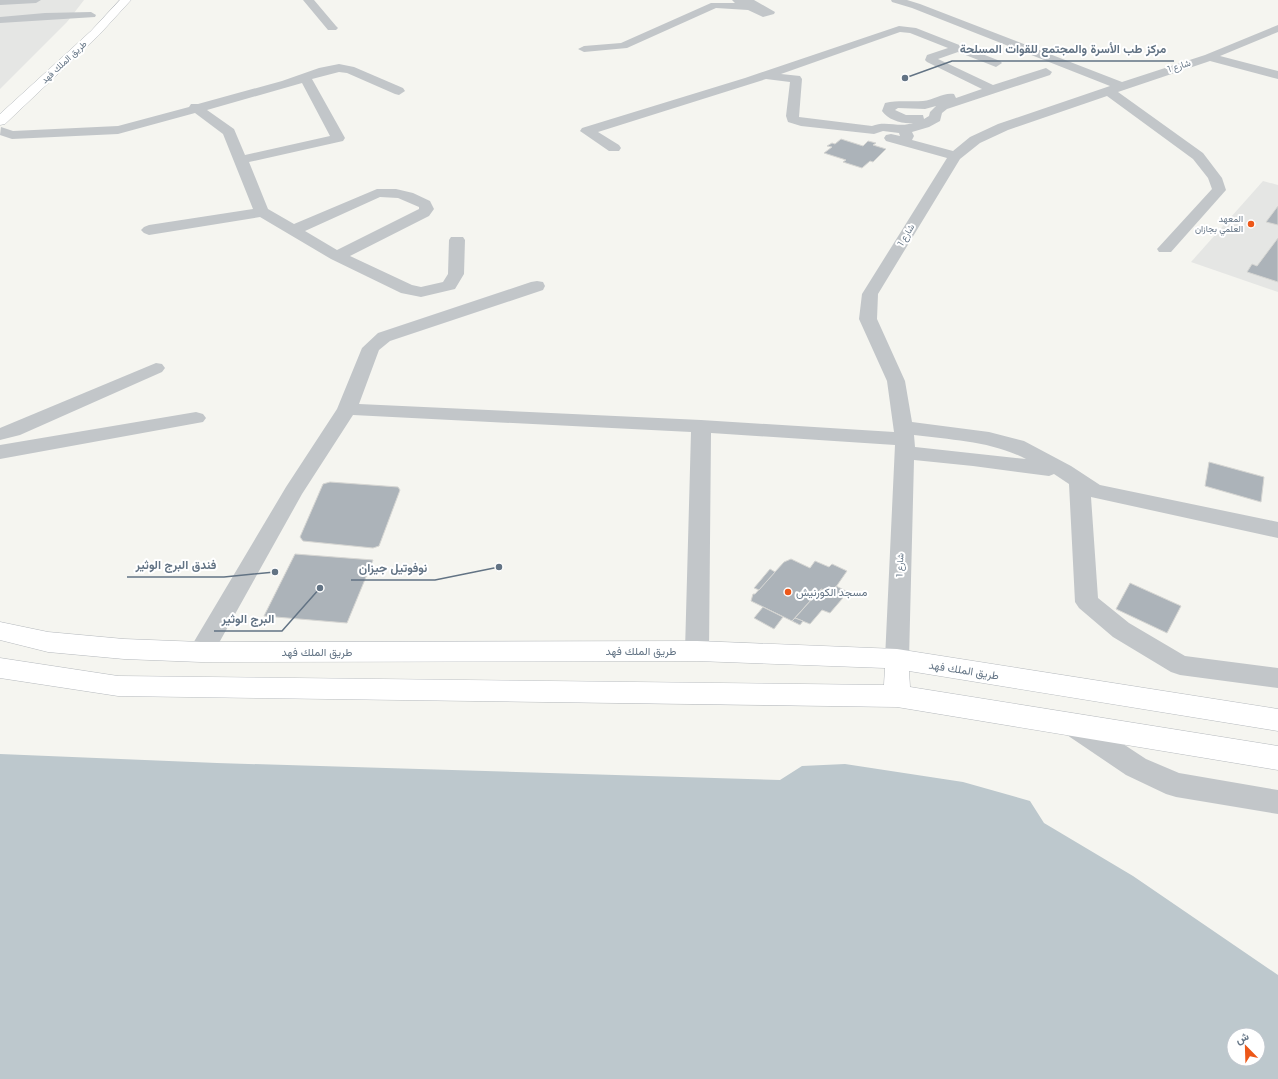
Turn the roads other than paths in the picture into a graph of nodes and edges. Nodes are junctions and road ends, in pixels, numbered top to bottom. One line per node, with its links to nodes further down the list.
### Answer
1 (36, 0): 6 (street)
2 (126, 0): 33 (main road, طريق الملك فهد)
3 (308, 0): 13 (street)
4 (736, 0): 7 (street)
5 (896, 0): 17 (street)
6 (0, 2)
7 (748, 3): 16 (street)
8 (0, 10): 9 (street)
9 (51, 10): 10 (street); 11 (street)
10 (96, 10): 12 (main road, طريق الملك فهد)
11 (0, 20)
12 (80, 26)
13 (332, 28)
14 (1278, 28): 18 (street, شارع 1)
15 (960, 48): 20 (street); 21 (street); 28 (street)
16 (584, 49)
17 (1034, 53): 21 (street); 29 (street)
18 (1209, 57): 23 (street); 29 (street, شارع 1)
19 (972, 65): 21 (street)
20 (790, 66): 24 (street); 27 (street)
21 (995, 68): 26 (street)
22 (1046, 72): 26 (street)
23 (1278, 75)
24 (763, 76): 27 (street); 35 (street)
25 (305, 77): 30 (street); 31 (street); 37 (street)
26 (1030, 77): 28 (street)
27 (796, 79): 34 (street)
28 (988, 87): 32 (street); 32 (street)
29 (1114, 89): 36 (street, شارع 1); 42 (street)
30 (399, 91)
31 (195, 107): 33 (street); 37 (street)
32 (938, 109): 34 (street)
33 (0, 128)
34 (905, 136): 36 (street)
35 (614, 148)
36 (955, 156): 50 (street, شارع 1)
37 (241, 160): 38 (street)
38 (262, 212): 39 (street); 40 (street)
39 (148, 230)
40 (293, 230): 43 (street); 43 (street)
41 (457, 240): 43 (street)
42 (1165, 249)
43 (337, 256)
44 (537, 286): 46 (street)
45 (156, 368): 49 (street)
46 (347, 409): 48 (street); 56 (street)
47 (196, 418): 51 (street)
48 (701, 426): 50 (street); 55 (street)
49 (0, 434)
50 (905, 440): 52 (street); 57 (street, شارع 1)
51 (0, 452)
52 (1071, 476): 53 (street); 59 (street)
53 (1278, 530)
54 (0, 631): 56 (main road, طريق الملك فهد)
55 (697, 651): 56 (main road, طريق الملك فهد); 57 (main road, طريق الملك فهد)
56 (201, 652)
57 (897, 659): 60 (main road); 61 (main road, طريق الملك فهد)
58 (0, 668): 60 (main road)
59 (1278, 678)
60 (897, 696): 62 (main road)
61 (1278, 720)
62 (1073, 725): 63 (main road); 64 (street)
63 (1278, 758)
64 (1278, 802)

